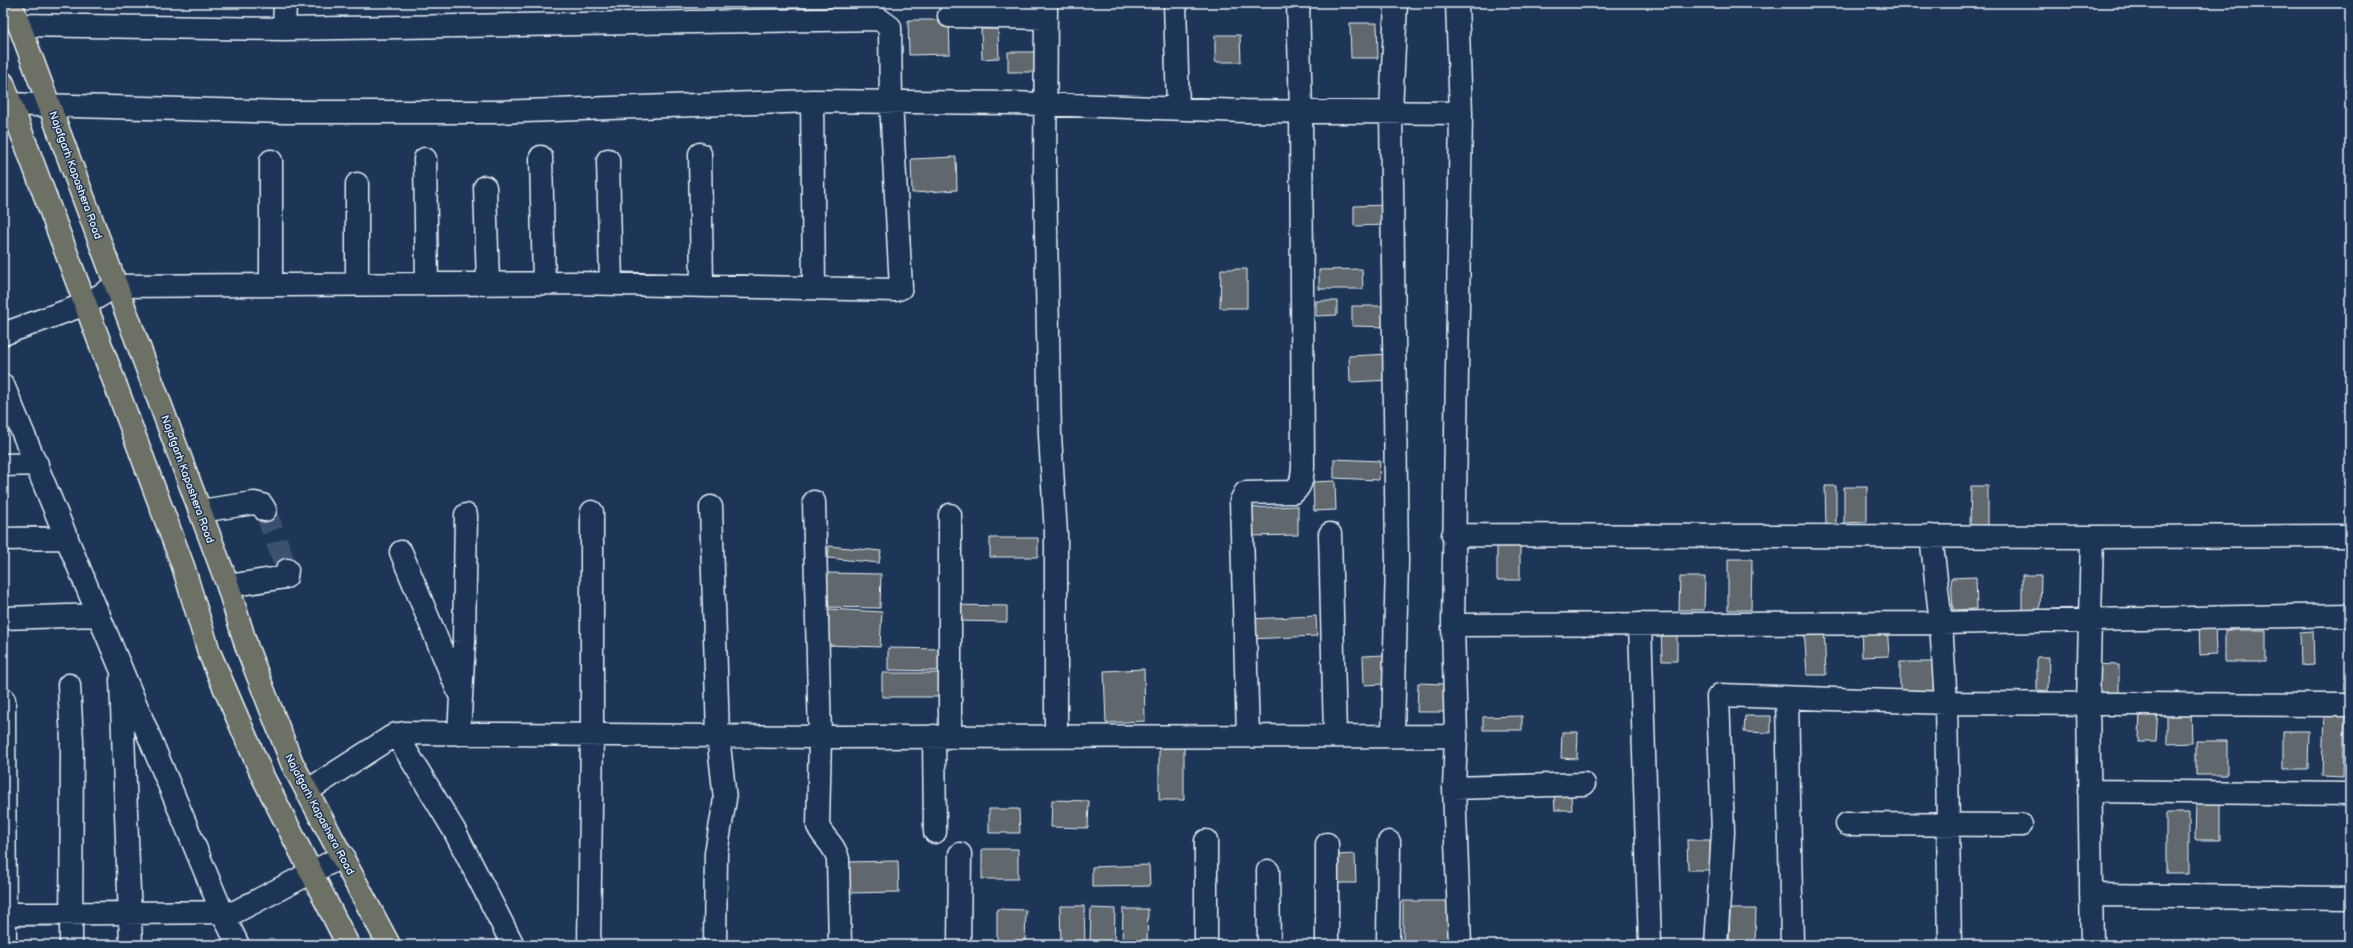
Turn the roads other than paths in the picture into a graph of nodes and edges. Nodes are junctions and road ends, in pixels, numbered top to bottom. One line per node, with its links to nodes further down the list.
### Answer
1 (11, 3): 9 (main road, Najafgarh Kapashera Road)
2 (285, 3): 10 (street)
3 (1175, 3): 17 (street)
4 (1298, 3): 18 (street)
5 (1396, 3): 19 (street)
6 (1456, 3): 20 (street)
7 (1046, 10): 8 (street); 15 (street)
8 (949, 16)
9 (19, 25): 10 (street); 16 (main road, Najafgarh Kapashera Road)
10 (284, 29): 13 (street)
11 (3, 83): 14 (main road)
12 (812, 101): 13 (street); 16 (street); 36 (street)
13 (891, 102): 15 (street); 36 (street)
14 (7, 104): 16 (street); 37 (main road)
15 (1047, 104): 17 (street); 82 (street)
16 (50, 105): 35 (main road, Najafgarh Kapashera Road)
17 (1178, 108): 18 (street)
18 (1301, 111): 19 (street); 77 (street)
19 (1391, 111): 20 (street); 79 (street)
20 (1461, 113): 50 (street)
21 (700, 154): 34 (street)
22 (541, 157): 28 (street)
23 (424, 159): 30 (street)
24 (608, 160): 32 (street)
25 (272, 161): 33 (street)
26 (357, 184): 29 (street)
27 (485, 187): 31 (street)
28 (544, 283): 31 (street); 32 (street)
29 (357, 284): 30 (street); 33 (street)
30 (427, 284): 31 (street)
31 (488, 284)
32 (611, 284): 34 (street)
33 (271, 285): 35 (street)
34 (702, 285): 36 (street)
35 (116, 286): 37 (street); 45 (main road, Najafgarh Kapashera Road)
36 (814, 287)
37 (86, 304): 38 (street); 86 (main road)
38 (3, 334)
39 (3, 385): 41 (street)
40 (3, 464): 41 (street)
41 (37, 464): 54 (street)
42 (814, 502): 84 (street)
43 (711, 507): 80 (street)
44 (265, 510): 45 (street)
45 (200, 511): 58 (main road, Najafgarh Kapashera Road)
46 (592, 512): 76 (street)
47 (466, 515): 69 (street)
48 (950, 515): 81 (street)
49 (1330, 534): 78 (street)
50 (1453, 535): 51 (street); 65 (street)
51 (1931, 536): 53 (street); 63 (street)
52 (2350, 536): 53 (street)
53 (2092, 537): 62 (street)
54 (68, 538): 55 (street); 59 (street)
55 (3, 539)
56 (401, 552): 69 (street)
57 (287, 570): 58 (street)
58 (228, 586): 85 (main road, Najafgarh Kapashera Road)
59 (99, 615): 61 (street); 66 (street)
60 (2350, 615): 62 (street)
61 (3, 618)
62 (2090, 620): 63 (street); 72 (street)
63 (1941, 622): 64 (street); 71 (street)
64 (1640, 624): 65 (street); 125 (street)
65 (1452, 625): 83 (street)
66 (120, 666): 105 (street); 108 (street)
67 (70, 685): 107 (street)
68 (1787, 698): 71 (street); 126 (street); 127 (street)
69 (461, 699): 75 (street)
70 (4, 700): 106 (street)
71 (1946, 703): 72 (street); 93 (street)
72 (2088, 703): 73 (street); 90 (street)
73 (2350, 705)
74 (396, 734): 75 (street); 89 (street); 115 (street)
75 (459, 734): 76 (street)
76 (592, 735): 80 (street); 116 (street)
77 (1248, 735): 78 (street); 82 (street)
78 (1335, 735): 79 (street)
79 (1393, 735): 83 (street)
80 (718, 736): 84 (street); 117 (street)
81 (942, 736): 82 (street); 84 (street); 95 (street)
82 (1056, 736)
83 (1456, 736): 88 (street)
84 (820, 737): 118 (street)
85 (292, 762): 86 (main road); 89 (main road, Najafgarh Kapashera Road)
86 (263, 777): 102 (main road)
87 (1584, 784): 88 (street)
88 (1454, 788): 124 (street)
89 (307, 791): 100 (main road, Najafgarh Kapashera Road)
90 (2089, 791): 91 (street); 103 (street)
91 (2350, 794)
92 (1847, 824): 93 (street)
93 (1948, 824): 94 (street); 128 (street)
94 (2020, 826)
95 (935, 832)
96 (1206, 841): 120 (street)
97 (1389, 842): 123 (street)
98 (1327, 844): 122 (street)
99 (960, 854): 119 (street)
100 (343, 856): 102 (street); 114 (main road, Najafgarh Kapashera Road)
101 (1268, 871): 121 (street)
102 (312, 872): 105 (street); 113 (main road)
103 (2091, 895): 104 (street); 129 (street)
104 (2350, 898)
105 (222, 912): 108 (street); 112 (street)
106 (4, 914): 107 (street); 109 (street)
107 (72, 915): 108 (street); 110 (street)
108 (131, 915): 111 (street)
109 (5, 945)
110 (72, 945)
111 (131, 945)
112 (238, 945)
113 (348, 945)
114 (389, 945)
115 (513, 945)
116 (589, 945)
117 (715, 945)
118 (840, 945)
119 (959, 945)
120 (1206, 945)
121 (1269, 945)
122 (1327, 945)
123 (1388, 945)
124 (1460, 945)
125 (1650, 945)
126 (1716, 945)
127 (1792, 945)
128 (1950, 945)
129 (2092, 945)

